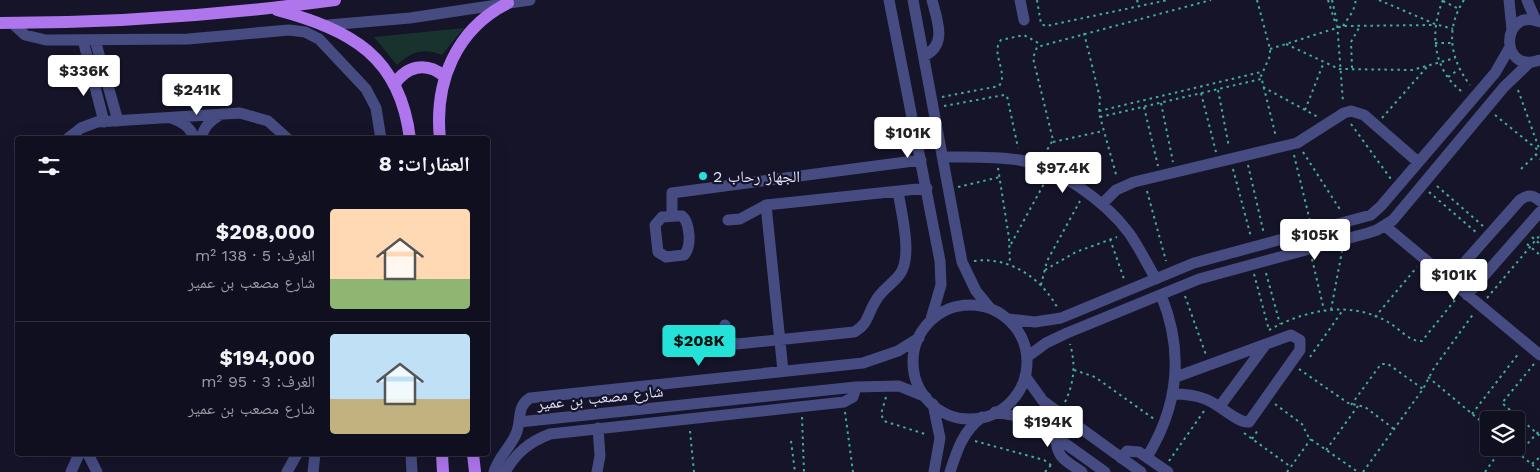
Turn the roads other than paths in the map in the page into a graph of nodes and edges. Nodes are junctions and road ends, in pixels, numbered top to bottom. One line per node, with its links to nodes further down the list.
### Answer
1 (335, 0): 10 (main road)
2 (530, 0): 9 (street)
3 (891, 0): 26 (street)
4 (913, 0): 19 (street)
5 (932, 0): 19 (street)
6 (1020, 0): 11 (street)
7 (1509, 0): 15 (street)
8 (1529, 1): 12 (street)
9 (508, 4): 14 (street); 23 (main road)
10 (272, 9): 13 (main road); 14 (main road)
11 (1024, 20)
12 (1538, 22): 15 (street)
13 (5, 25): 16 (street)
14 (328, 25): 24 (main road)
15 (1512, 30): 18 (street)
16 (83, 40): 17 (street); 22 (street)
17 (95, 40): 21 (street); 35 (street)
18 (1510, 47): 20 (street); 40 (street)
19 (924, 56): 25 (street)
20 (1535, 61): 51 (street)
21 (102, 64): 22 (street); 29 (street)
22 (90, 66): 30 (street)
23 (444, 76): 24 (main road); 37 (main road)
24 (394, 85): 36 (main road)
25 (933, 103): 26 (street); 38 (street)
26 (911, 106): 39 (street)
27 (221, 114): 28 (street); 33 (street); 34 (street)
28 (169, 117): 29 (street); 32 (street)
29 (118, 121): 30 (street)
30 (104, 122): 31 (street)
31 (71, 136)
32 (194, 136)
33 (201, 136)
34 (285, 136)
35 (381, 136)
36 (409, 136)
37 (440, 136)
38 (943, 157): 45 (street); 46 (street)
39 (921, 160): 41 (street); 49 (street)
40 (1418, 162): 46 (street); 52 (street)
41 (927, 188): 42 (street); 47 (street)
42 (898, 191): 44 (street); 65 (street)
43 (1540, 201): 54 (street)
44 (766, 204): 50 (street); 65 (street)
45 (951, 204): 47 (street); 60 (street)
46 (1102, 204): 56 (street)
47 (931, 208): 62 (street)
48 (1540, 212): 55 (street)
49 (672, 216)
50 (728, 220)
51 (1385, 226): 53 (street); 57 (street)
52 (1281, 239): 53 (street); 56 (street)
53 (1284, 255): 59 (street)
54 (1465, 262): 55 (street); 57 (street)
55 (1483, 277): 58 (street)
56 (1156, 279): 61 (street)
57 (1449, 280): 58 (street)
58 (1464, 293): 68 (street)
59 (1161, 295): 67 (street); 71 (street)
60 (990, 308): 61 (street); 62 (street)
61 (1008, 319): 67 (street)
62 (931, 320): 64 (street)
63 (724, 325): 65 (street)
64 (919, 338): 69 (street, شارع مصعب بن عمير); 74 (street)
65 (780, 339): 69 (street)
66 (1274, 342): 71 (street); 75 (street); 75 (street)
67 (1027, 357): 70 (street)
68 (1537, 359)
69 (783, 371): 78 (street, شارع مصعب بن عمير)
70 (1025, 376): 76 (street); 89 (street)
71 (1176, 377): 73 (street)
72 (856, 387): 74 (street, شارع مصعب بن عمير); 78 (street, شارع مصعب بن عمير); 79 (street)
73 (1173, 394): 75 (street); 88 (street)
74 (929, 401): 77 (street); 101 (street)
75 (1215, 403)
76 (995, 412): 77 (street); 80 (street)
77 (982, 417): 102 (street)
78 (519, 422): 98 (street)
79 (598, 428): 99 (street); 100 (street)
80 (1056, 437): 103 (street); 104 (street)
81 (78, 456): 91 (street)
82 (89, 456): 92 (street)
83 (296, 456): 93 (street)
84 (315, 456): 94 (street)
85 (411, 456): 95 (street)
86 (442, 456): 96 (main road)
87 (473, 456): 97 (main road)
88 (1147, 456): 89 (street); 90 (street)
89 (1121, 458): 105 (street)
90 (1166, 470)
91 (71, 472)
92 (97, 472)
93 (287, 472)
94 (313, 472)
95 (412, 472)
96 (444, 472)
97 (475, 472)
98 (494, 472)
99 (505, 472)
100 (597, 472)
101 (934, 472)
102 (950, 472)
103 (1082, 472)
104 (1105, 472)
105 (1140, 472)

